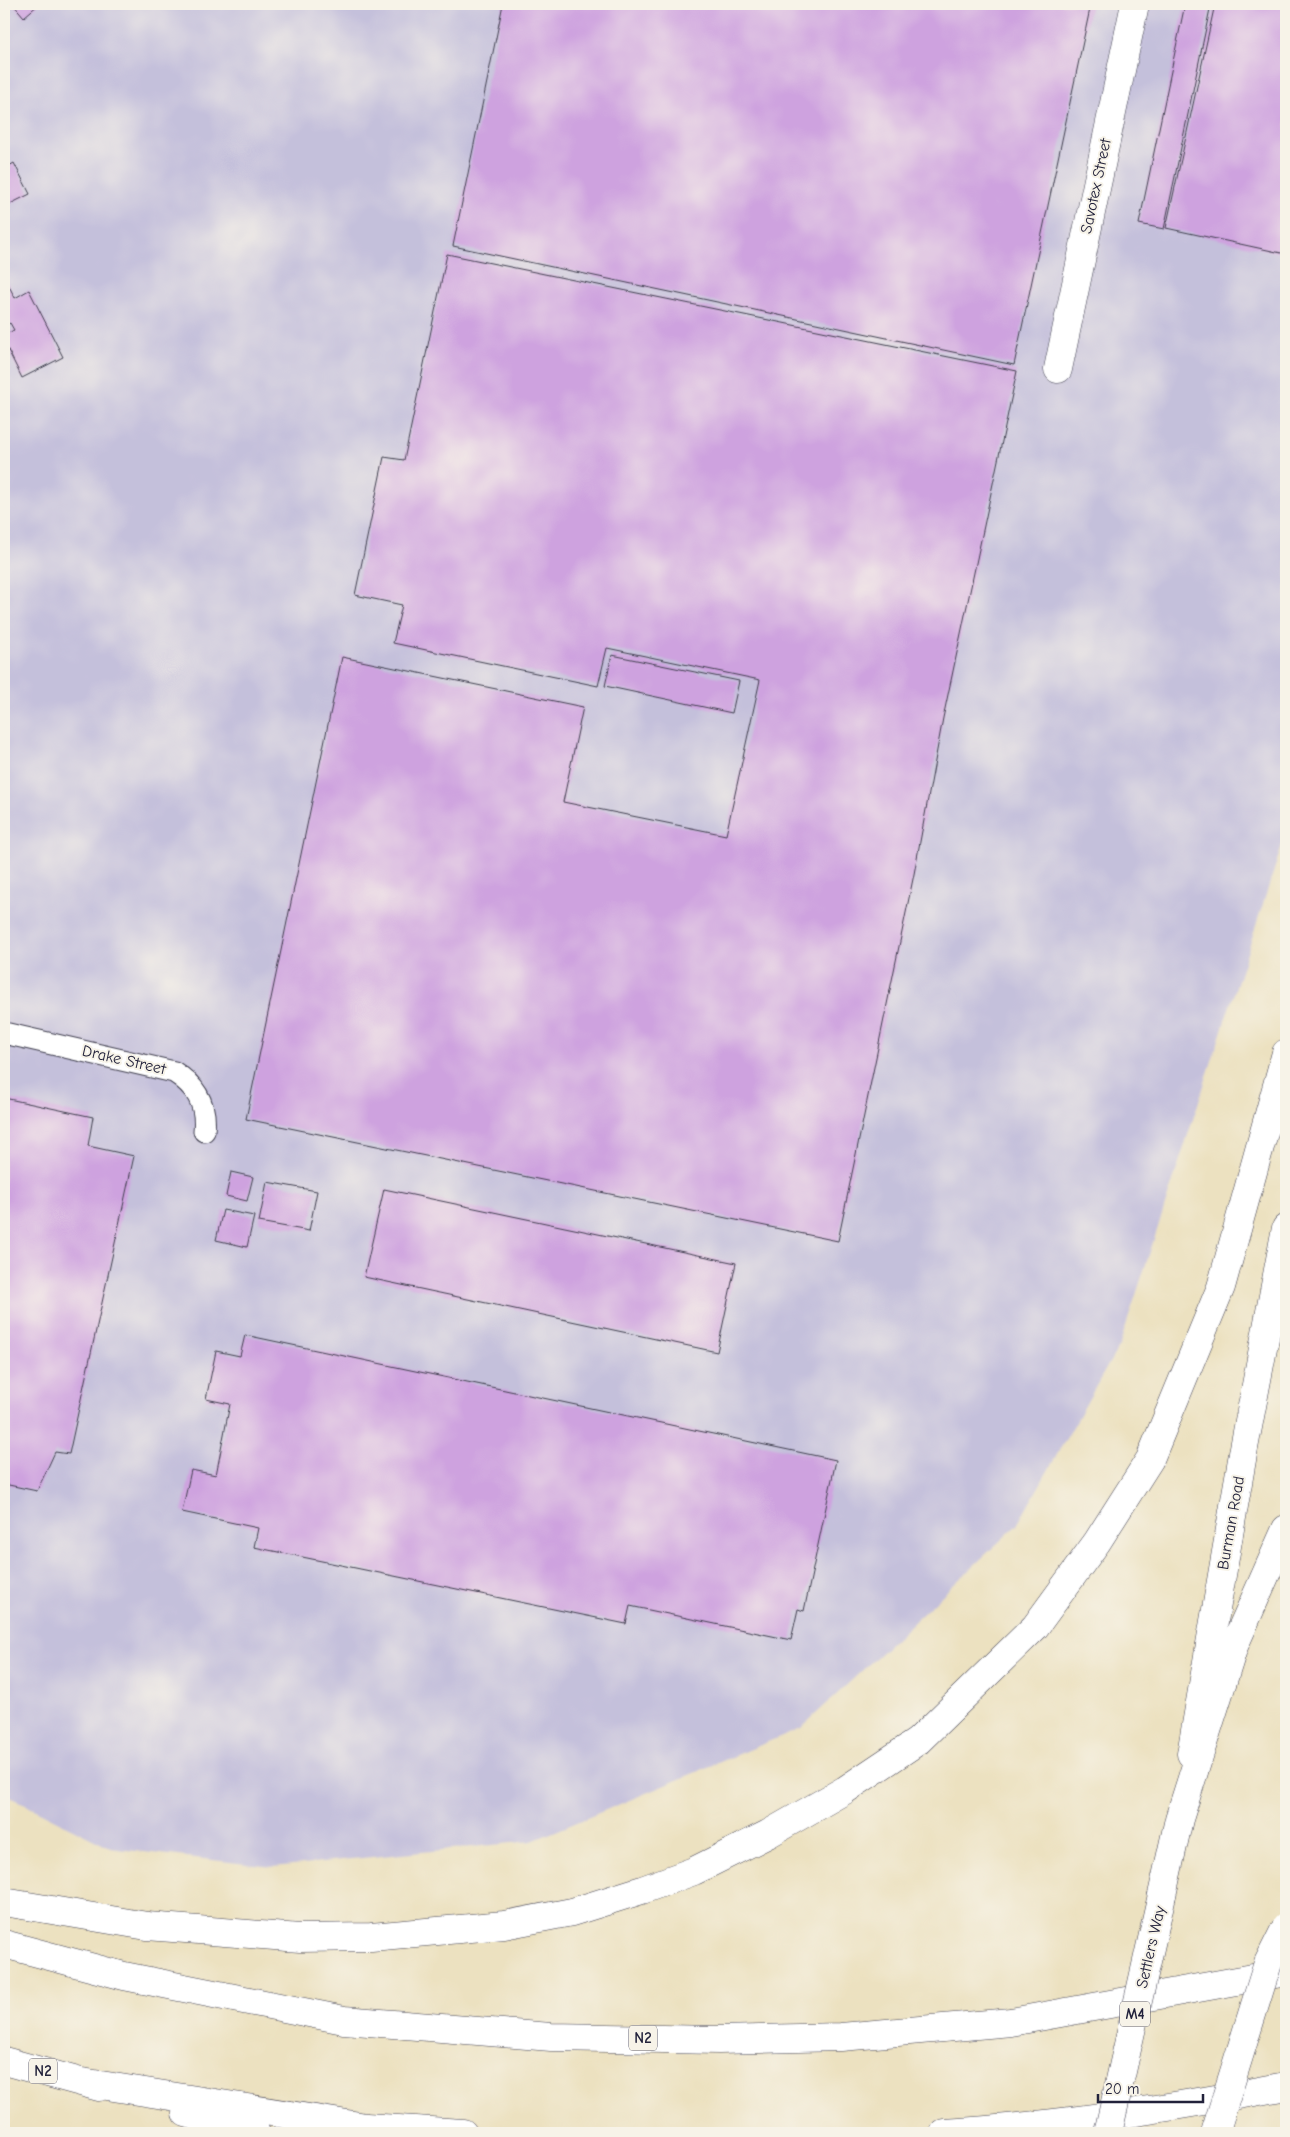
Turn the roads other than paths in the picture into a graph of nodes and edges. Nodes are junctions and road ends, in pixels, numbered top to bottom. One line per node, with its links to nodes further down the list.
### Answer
1 (1134, 4): 2 (main road, Savotex Street)
2 (1058, 369)
3 (4, 1033): 5 (lane, Drake Street)
4 (1286, 1053): 9 (main road)
5 (204, 1131)
6 (1286, 1228): 8 (main road, Burman Road / M4)
7 (1286, 1529): 8 (main road)
8 (1179, 1819): 21 (main road, Settlers Way / M4, bridge)
9 (4, 1902)
10 (1286, 1927): 22 (main road, bridge)
11 (4, 1944): 14 (main road, N2)
12 (1286, 1955): 14 (main road)
13 (1286, 1972): 14 (main road, N2)
14 (1207, 1987)
15 (4, 2061): 16 (main road, N2)
16 (82, 2082): 18 (main road); 19 (main road, N2)
17 (1286, 2086): 20 (main road)
18 (256, 2133)
19 (463, 2133)
20 (944, 2133)
21 (1108, 2133)
22 (1215, 2133)

